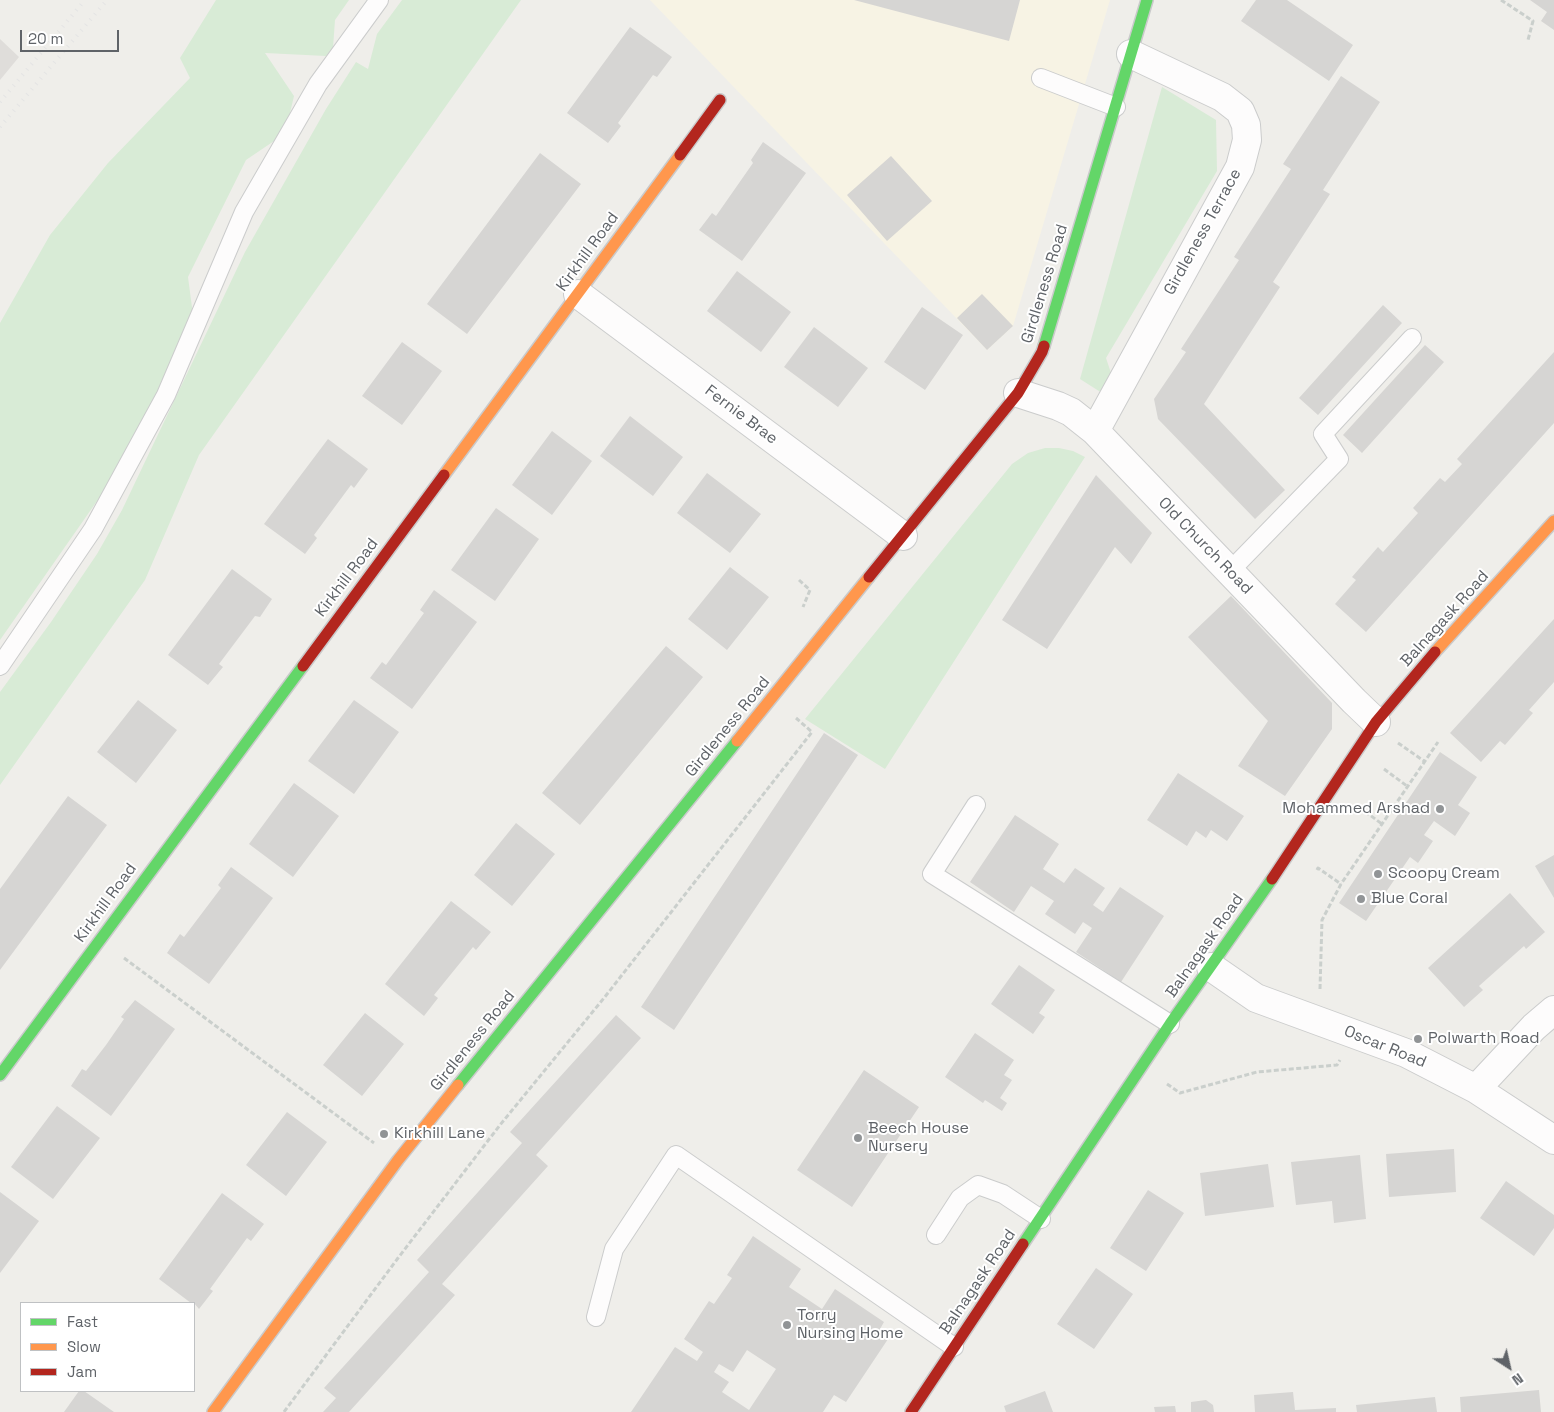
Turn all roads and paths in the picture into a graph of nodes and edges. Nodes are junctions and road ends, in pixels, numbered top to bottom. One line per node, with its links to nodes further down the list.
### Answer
1 (379, 0): 16 (lane)
2 (1147, 0): 5 (street, Girdleness Road)
3 (1501, 0): 4 (path)
4 (1528, 40)
5 (1131, 54): 8 (street, Girdleness Road); 12 (street, Girdleness Terrace)
6 (1041, 78): 8 (lane)
7 (720, 100): 9 (street, Kirkhill Road)
8 (1116, 106): 11 (street, Girdleness Road)
9 (578, 294): 14 (street, Fernie Brae); 29 (street, Kirkhill Road)
10 (1412, 338): 15 (lane)
11 (1018, 393): 12 (street, Old Church Road); 14 (street, Girdleness Road)
12 (1095, 430): 15 (street, Old Church Road)
13 (1554, 521): 18 (street, Balnagask Road)
14 (903, 536): 17 (street, Girdleness Road)
15 (1229, 572): 18 (street, Old Church Road)
16 (0, 666)
17 (772, 698): 39 (street, Girdleness Road); 45 (path)
18 (1376, 722): 30 (street, Balnagask Road)
19 (1438, 742): 21 (path)
20 (1400, 745): 21 (path)
21 (1424, 761): 23 (path)
22 (1384, 769): 23 (path)
23 (1407, 786): 26 (path)
24 (976, 805): 33 (lane)
25 (1359, 807): 26 (path)
26 (1382, 824): 28 (path)
27 (1318, 868): 28 (path)
28 (1341, 884): 32 (path)
29 (99, 939): 36 (street, Kirkhill Road); 39 (path)
30 (1211, 967): 32 (street, Oscar Road); 33 (street, Balnagask Road)
31 (1554, 1010): 37 (street)
32 (1308, 1017): 34 (street, Oscar Road)
33 (1170, 1024): 35 (street, Balnagask Road)
34 (1354, 1034): 35 (path); 37 (street, Oscar Road)
35 (1141, 1068): 40 (street, Balnagask Road)
36 (0, 1075)
37 (1476, 1089): 38 (street, Oscar Road)
38 (1554, 1140)
39 (398, 1160): 44 (street, Girdleness Road)
40 (1041, 1219): 41 (lane); 43 (street, Balnagask Road)
41 (936, 1235)
42 (596, 1317): 43 (lane)
43 (954, 1346): 46 (street, Balnagask Road)
44 (213, 1412)
45 (284, 1412)
46 (910, 1412)

